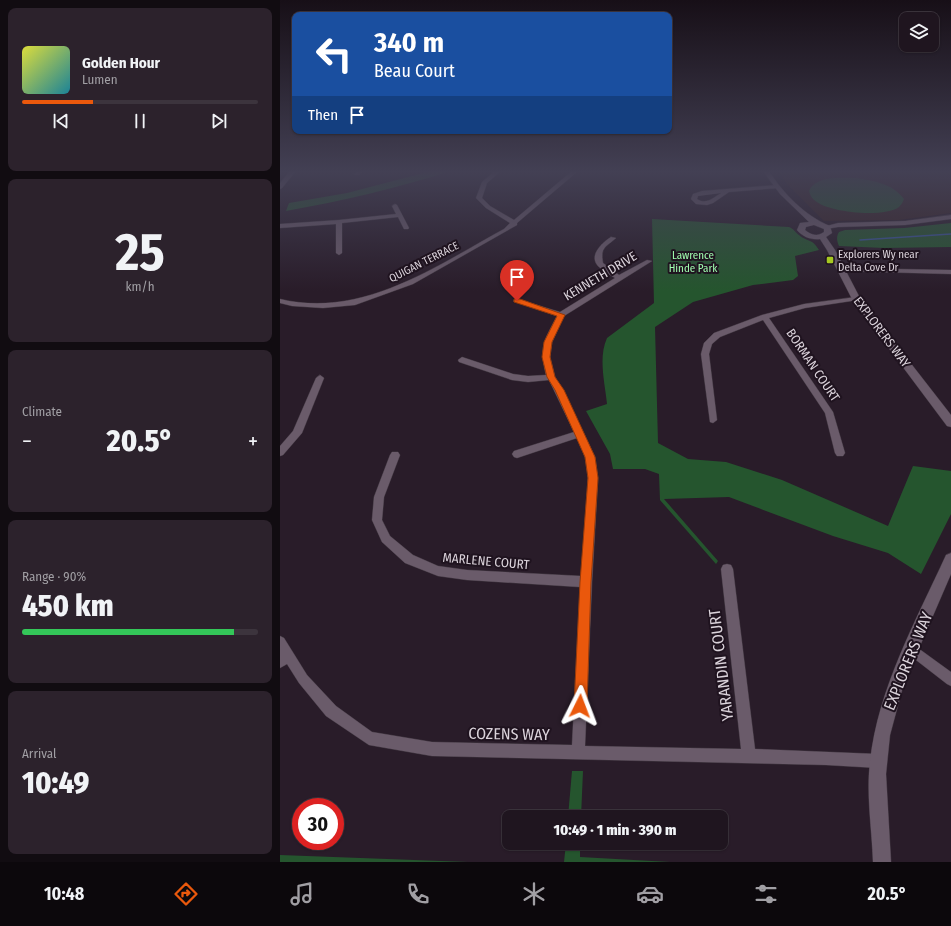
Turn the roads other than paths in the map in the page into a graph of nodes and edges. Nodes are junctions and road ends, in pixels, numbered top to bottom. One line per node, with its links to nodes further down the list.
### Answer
1 (398, 211): 6 (street)
2 (493, 211): 10 (street)
3 (529, 211): 10 (street, QUIGAN TERRACE)
4 (798, 211): 11 (street)
5 (801, 211): 9 (street)
6 (400, 216): 8 (street); 14 (street)
7 (951, 216): 13 (street)
8 (339, 222): 12 (street); 17 (street)
9 (815, 223): 11 (street); 13 (street)
10 (515, 224): 24 (street, QUIGAN TERRACE)
11 (803, 225): 15 (street)
12 (280, 226)
13 (826, 227): 15 (street)
14 (406, 228)
15 (822, 237): 19 (street, EXPLORERS WAY)
16 (613, 238): 21 (street)
17 (339, 253)
18 (649, 261): 21 (street, KENNETH DRIVE)
19 (841, 270): 20 (street); 22 (street, EXPLORERS WAY)
20 (951, 273)
21 (619, 278): 25 (street, KENNETH DRIVE)
22 (856, 299): 26 (street); 31 (street, EXPLORERS WAY)
23 (517, 301): 25 (street)
24 (280, 302)
25 (561, 315): 28 (street, KENNETH DRIVE)
26 (765, 317): 30 (street); 34 (street, BORMAN COURT)
27 (462, 360): 28 (street)
28 (551, 377): 32 (street, KENNETH DRIVE)
29 (320, 378): 33 (street)
30 (712, 420)
31 (951, 423)
32 (580, 434): 35 (street); 39 (street, KENNETH DRIVE)
33 (280, 452)
34 (840, 453)
35 (517, 454)
36 (395, 455): 39 (street, MARLENE COURT)
37 (951, 559): 41 (street, EXPLORERS WAY)
38 (727, 569): 45 (street, YARANDIN COURT)
39 (586, 582): 44 (street, KENNETH DRIVE)
40 (280, 642): 42 (street, COZENS WAY)
41 (911, 649): 43 (street); 46 (street, EXPLORERS WAY)
42 (284, 659): 44 (street, COZENS WAY)
43 (951, 680)
44 (578, 752): 45 (street, COZENS WAY)
45 (749, 757): 46 (street, COZENS WAY)
46 (878, 761): 47 (street, EXPLORERS WAY)
47 (882, 862)

